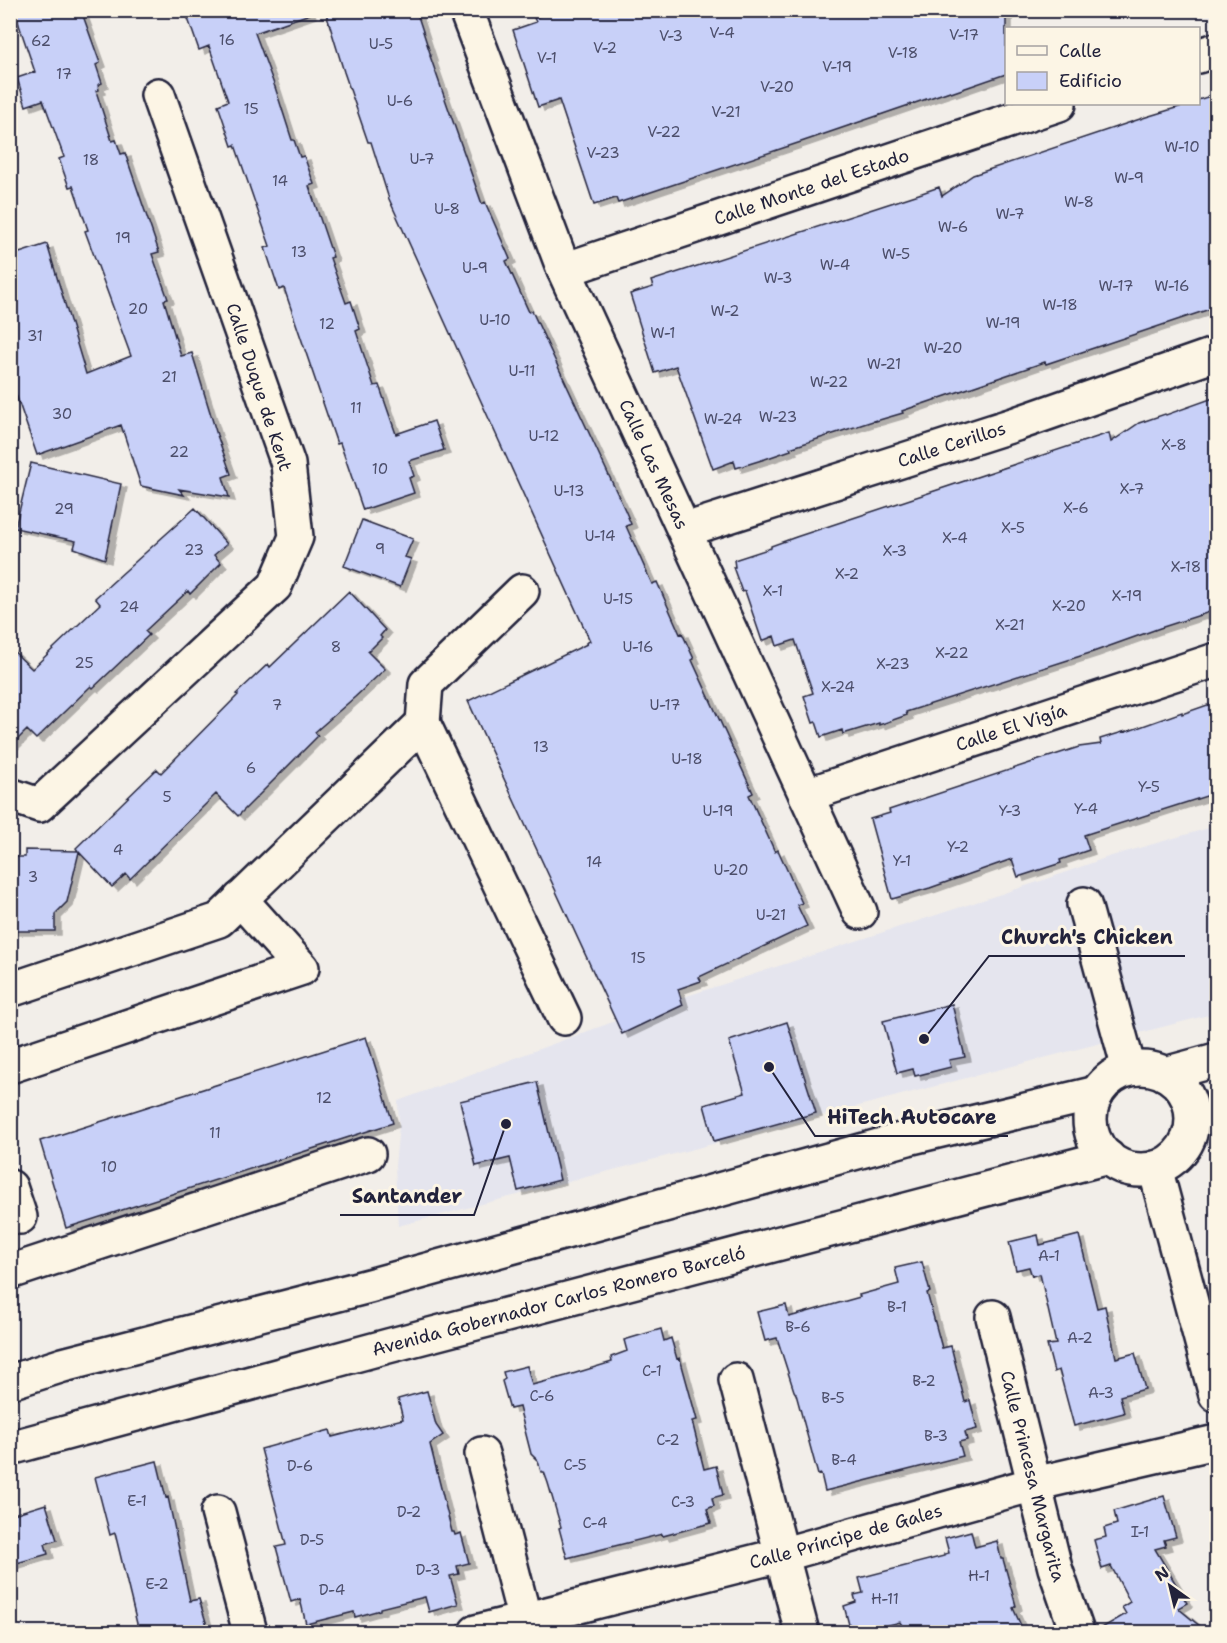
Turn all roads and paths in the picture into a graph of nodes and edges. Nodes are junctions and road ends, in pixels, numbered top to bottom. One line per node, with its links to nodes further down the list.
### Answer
1 (466, 10): 6 (street, Calle Las Mesas)
2 (1216, 50): 3 (street)
3 (1200, 55)
4 (158, 95): 12 (street, Calle Duque de Kent)
5 (1056, 105): 6 (street, Calle Monte del Estado)
6 (564, 270): 8 (street, Calle Las Mesas)
7 (1216, 354): 8 (street, Calle Cerillos)
8 (685, 530): 13 (street, Calle Las Mesas)
9 (522, 591): 11 (street)
10 (1216, 660): 13 (street, Calle El Vigía)
11 (423, 723): 14 (street); 18 (street)
12 (10, 795)
13 (806, 795): 16 (street, Calle Las Mesas)
14 (240, 899): 17 (street); 20 (street)
15 (1084, 904): 21 (street)
16 (860, 912)
17 (10, 990)
18 (564, 1018)
19 (1216, 1060): 22 (street)
20 (10, 1066)
21 (1129, 1069): 22 (street); 23 (street)
22 (1165, 1074): 24 (street)
23 (1097, 1093): 26 (street); 31 (street)
24 (1203, 1134): 27 (street)
25 (368, 1154): 28 (street)
26 (1108, 1157): 27 (street); 34 (street, Avenida Gobernador Carlos Romero Barceló)
27 (1155, 1168): 32 (street)
28 (10, 1272)
29 (993, 1317): 36 (street, Calle Princesa Margarita)
30 (736, 1380): 38 (street)
31 (10, 1382)
32 (1216, 1395)
33 (1216, 1442): 36 (street, Calle Príncipe de Gales)
34 (10, 1448)
35 (482, 1454): 39 (street)
36 (1034, 1484): 38 (street, Calle Príncipe de Gales); 43 (street, Calle Princesa Margarita)
37 (218, 1512): 40 (street)
38 (781, 1555): 39 (street, Calle Príncipe de Gales); 42 (street)
39 (527, 1627): 41 (street, Calle Príncipe de Gales)
40 (250, 1632)
41 (476, 1632)
42 (802, 1632)
43 (1077, 1632)

